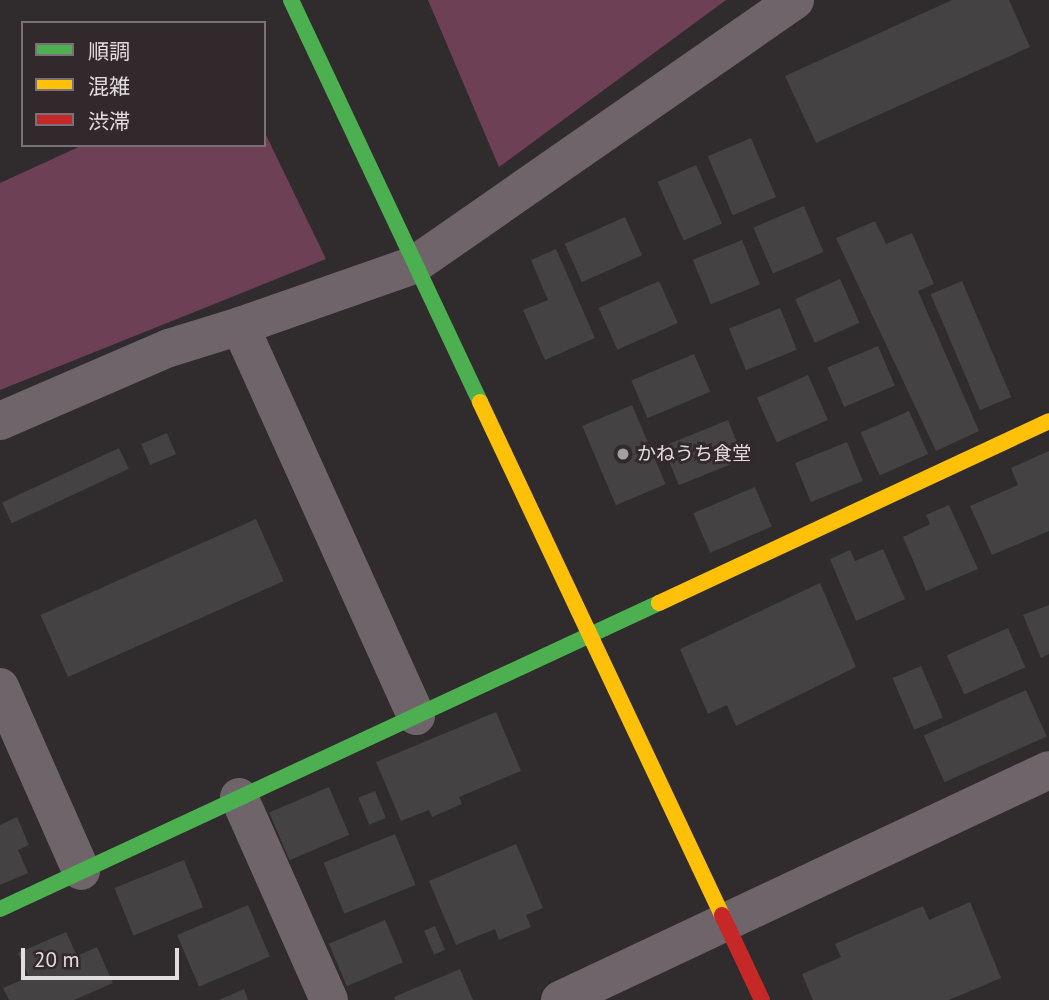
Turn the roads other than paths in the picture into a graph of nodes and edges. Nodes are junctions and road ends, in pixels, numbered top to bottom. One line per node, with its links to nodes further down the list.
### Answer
1 (291, 0): 3 (street)
2 (795, 0): 3 (street)
3 (414, 265): 4 (street); 7 (street)
4 (240, 326): 5 (street); 9 (street)
5 (0, 421)
6 (1049, 421): 7 (street)
7 (589, 635): 9 (street); 14 (street)
8 (0, 687): 12 (street)
9 (416, 716): 11 (street)
10 (1049, 770): 14 (street)
11 (239, 797): 12 (street); 15 (street)
12 (81, 871): 13 (street)
13 (0, 909)
14 (727, 918): 16 (street); 17 (street)
15 (329, 1000)
16 (560, 1000)
17 (762, 1000)

